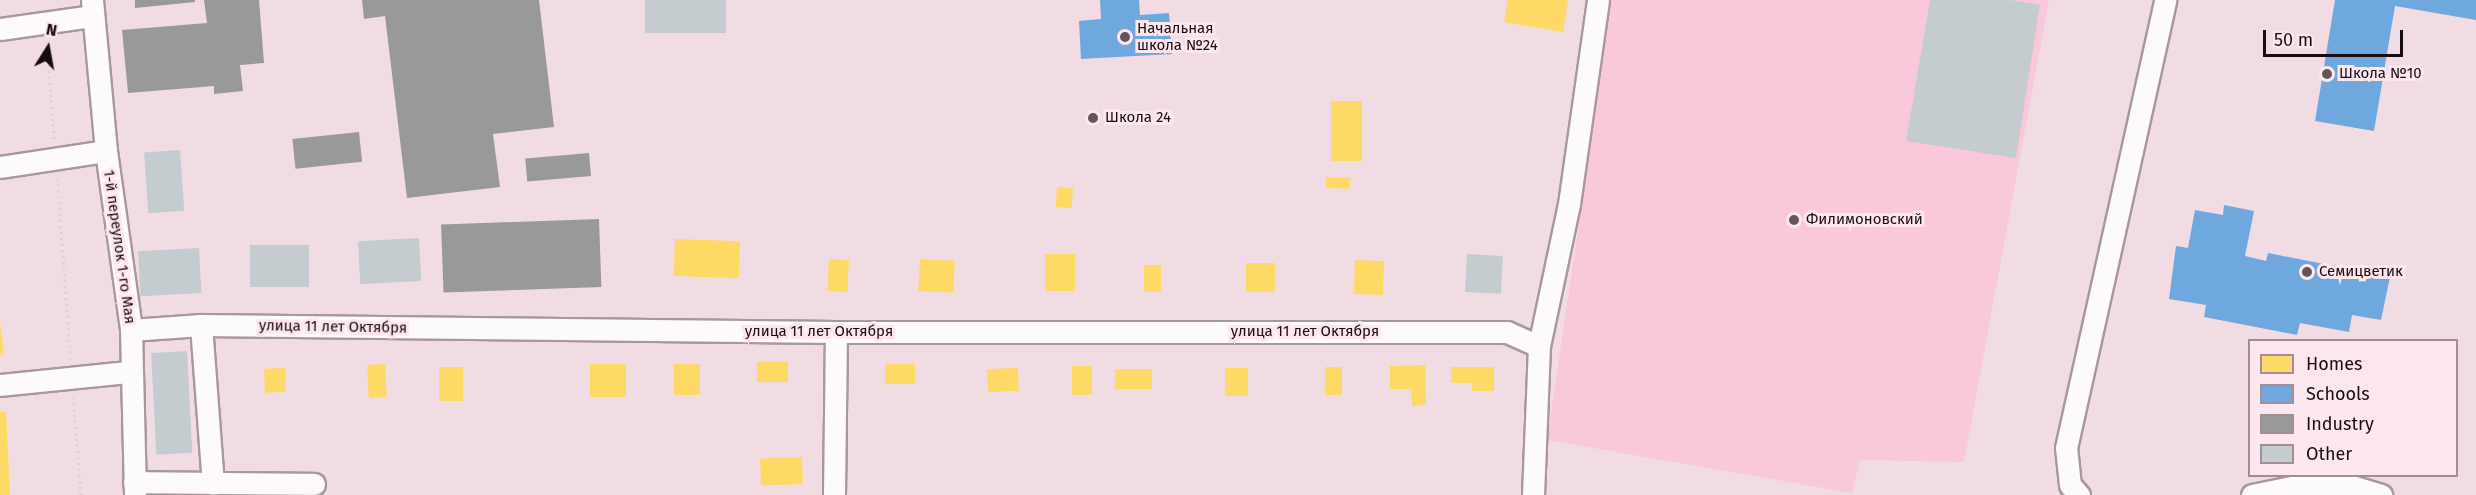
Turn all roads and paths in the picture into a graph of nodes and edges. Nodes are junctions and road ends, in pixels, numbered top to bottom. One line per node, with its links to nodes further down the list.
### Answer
1 (1598, 0): 12 (street)
2 (2165, 0): 24 (street)
3 (92, 8): 4 (street); 6 (street, 1-й переулок 1-го Мая)
4 (46, 22): 5 (street); 7 (path)
5 (0, 29)
6 (106, 151): 7 (street); 10 (street, 1-й переулок 1-го Мая)
7 (56, 159): 8 (street); 14 (path)
8 (0, 167)
9 (201, 325): 10 (street, улица 11 лет Октября); 11 (street, улица 11 лет Октября); 17 (street)
10 (131, 330): 13 (street, 1-й переулок 1-го Мая)
11 (836, 332): 12 (street, улица 11 лет Октября); 21 (street)
12 (1539, 346): 16 (street)
13 (129, 372): 14 (street); 19 (street, 1-й переулок 1-го Мая)
14 (72, 378): 15 (street); 20 (path)
15 (0, 385)
16 (1532, 457): 22 (street); 23 (street)
17 (213, 484): 18 (street); 19 (street)
18 (314, 484)
19 (134, 488)
20 (81, 495)
21 (834, 495)
22 (1533, 495)
23 (1542, 495)
24 (2079, 495)
25 (2252, 495): 26 (street)
26 (2381, 495)

